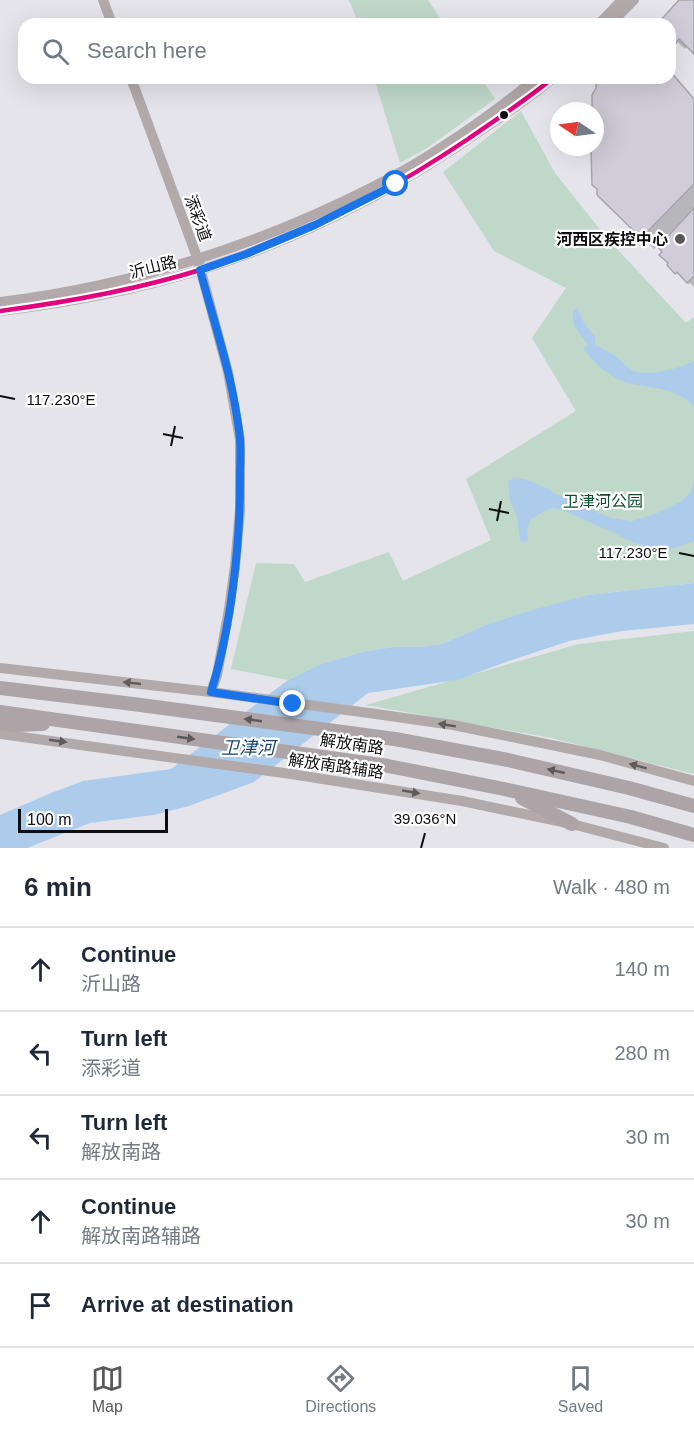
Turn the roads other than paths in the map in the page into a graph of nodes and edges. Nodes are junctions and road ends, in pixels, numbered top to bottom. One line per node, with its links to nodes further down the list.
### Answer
1 (103, 0): 4 (street)
2 (622, 0): 5 (street)
3 (634, 0): 6 (street)
4 (110, 18)
5 (605, 18)
6 (616, 18)
7 (133, 84): 10 (street, 添彩道)
8 (529, 84): 10 (street, 沂山路)
9 (545, 84): 10 (street, 沂山路)
10 (199, 265): 11 (street, 沂山路); 12 (street, 沂山路); 16 (street, 添彩道)
11 (0, 302)
12 (0, 311)
13 (0, 668): 16 (street, one-way to 13)
14 (0, 681): 17 (highway)
15 (0, 688): 17 (highway, 解放南路)
16 (211, 692): 22 (street, one-way to 16)
17 (65, 696): 24 (highway, 解放南路, one-way to 17)
18 (0, 712): 19 (highway, 解放南路)
19 (78, 723): 20 (highway); 23 (highway, 解放南路, one-way to 23)
20 (0, 724)
21 (0, 734): 25 (street, 解放南路辅路, one-way to 25)
22 (694, 781)
23 (504, 789): 25 (highway); 26 (highway, 解放南路)
24 (694, 806)
25 (572, 824): 27 (street, 解放南路辅路)
26 (694, 835)
27 (664, 848)

